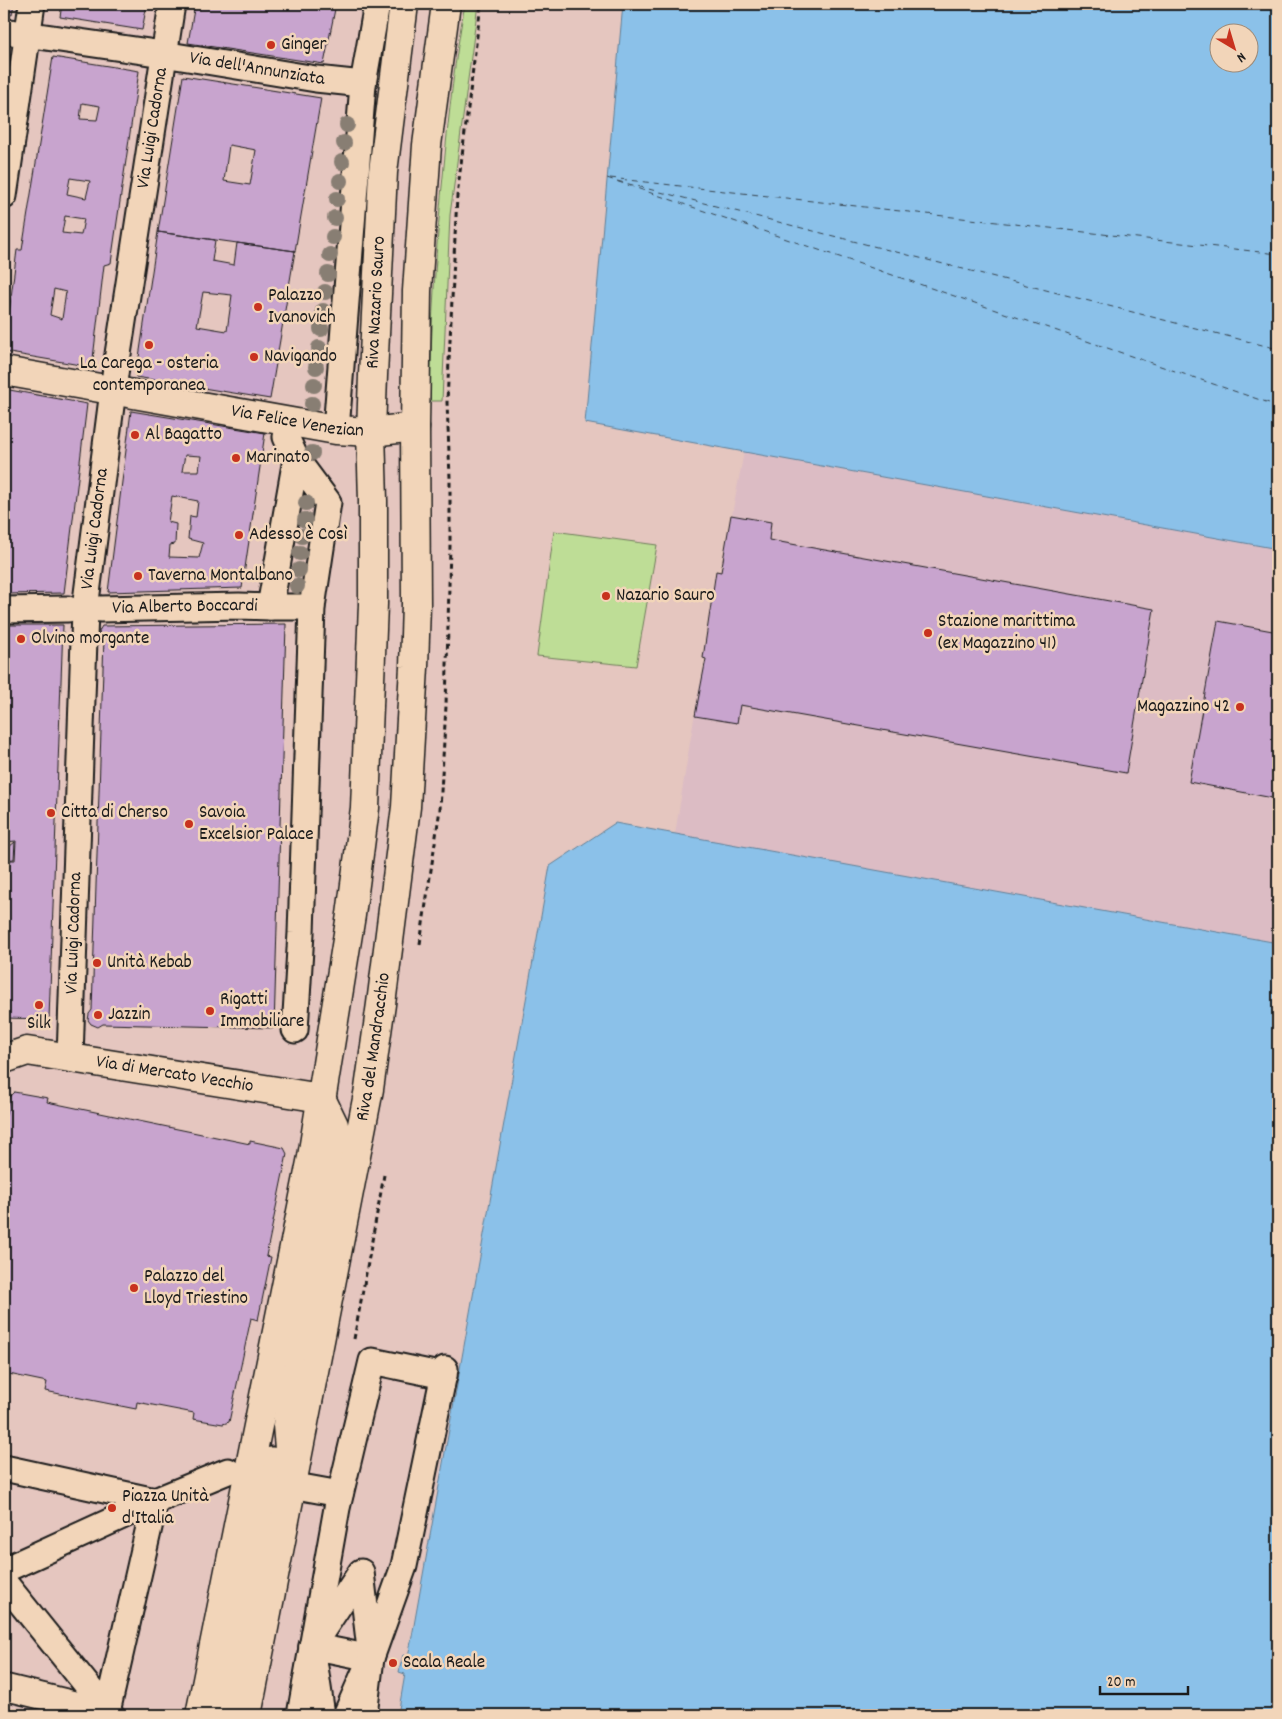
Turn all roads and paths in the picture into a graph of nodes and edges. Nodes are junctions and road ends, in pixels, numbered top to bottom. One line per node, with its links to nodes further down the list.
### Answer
1 (32, 4): 7 (street)
2 (172, 4): 8 (street, Via Luigi Cadorna)
3 (378, 4): 9 (street, Riva Nazario Sauro)
4 (404, 4): 15 (main road, Riva Nazario Sauro)
5 (446, 4): 13 (main road)
6 (482, 4): 16 (path)
7 (15, 33): 8 (street, Via dell'Annunziata); 10 (street)
8 (163, 54): 9 (street, Via dell'Annunziata); 12 (street, Via Luigi Cadorna)
9 (362, 84): 14 (street, Riva Nazario Sauro)
10 (4, 196)
11 (4, 371): 12 (main road, Via Felice Venezian)
12 (113, 391): 14 (main road, Via Felice Venezian); 24 (street, Via Luigi Cadorna)
13 (415, 427): 15 (main road, Via Felice Venezian); 30 (main road, Riva del Mandracchio)
14 (336, 430): 15 (main road, Via Felice Venezian)
15 (371, 432): 25 (main road, Riva Nazario Sauro)
16 (450, 478)
17 (312, 607): 18 (street, Via Alberto Boccardi); 18 (street); 22 (street)
18 (270, 608): 20 (street, Via Alberto Boccardi)
19 (68, 609): 21 (street)
20 (100, 609)
21 (4, 610)
22 (299, 1022)
23 (12, 1053): 24 (main road, Via di Mercato Vecchio)
24 (70, 1058): 25 (main road, Via di Mercato Vecchio)
25 (320, 1098): 29 (main road); 30 (main road)
26 (386, 1166): 27 (path)
27 (354, 1339)
28 (4, 1468): 32 (street)
29 (238, 1473): 32 (street); 39 (main road)
30 (300, 1487): 31 (street); 42 (main road, Riva del Mandracchio)
31 (340, 1494): 35 (street); 36 (street)
32 (155, 1501): 33 (street); 38 (street)
33 (4, 1570)
34 (4, 1582): 38 (street)
35 (312, 1646): 36 (street); 36 (street); 43 (street); 44 (street)
36 (371, 1658): 45 (street); 46 (street)
37 (4, 1687): 38 (street)
38 (109, 1714)
39 (200, 1715)
40 (219, 1715): 41 (street)
41 (231, 1715)
42 (247, 1715)
43 (300, 1715)
44 (322, 1715)
45 (346, 1715)
46 (364, 1715)

